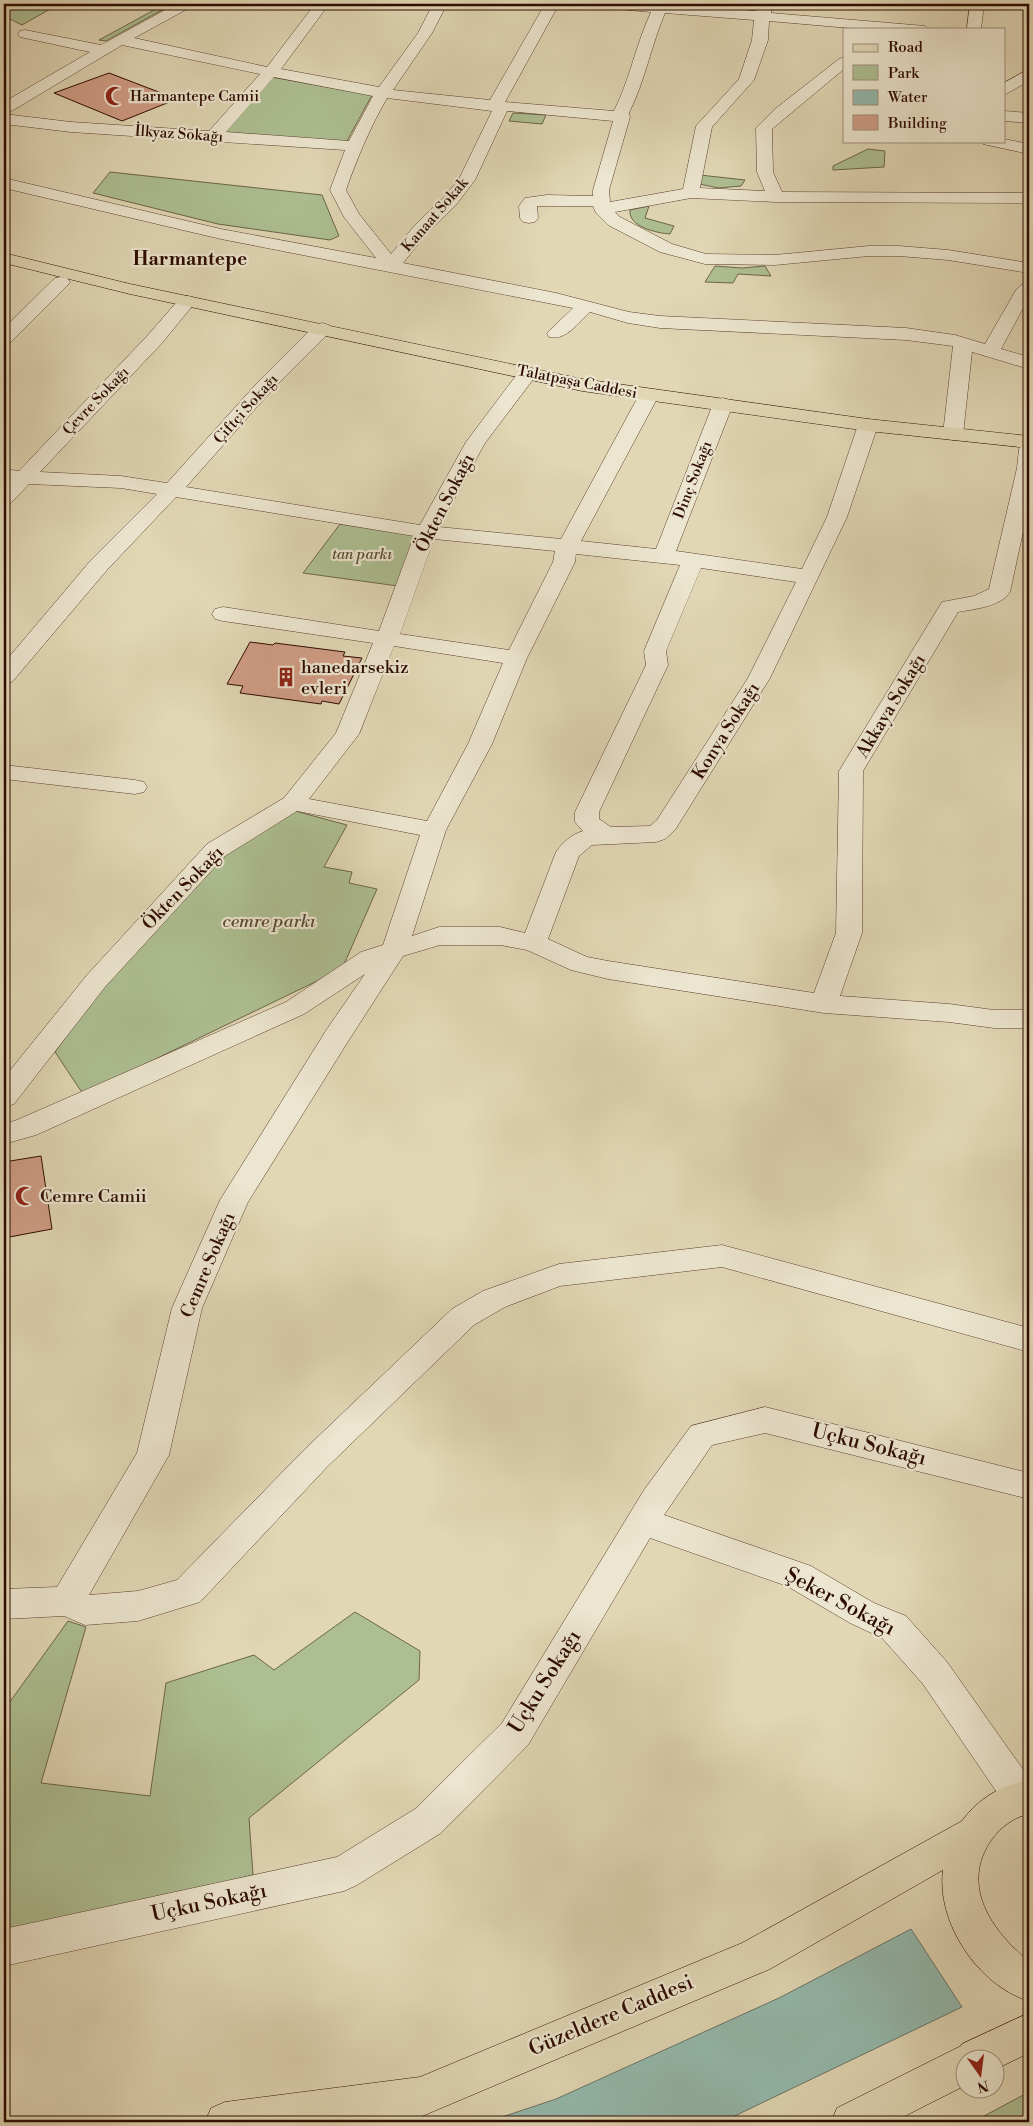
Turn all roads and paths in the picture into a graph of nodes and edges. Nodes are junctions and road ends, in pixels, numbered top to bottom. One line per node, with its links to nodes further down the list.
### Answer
1 (186, 4): 13 (street)
2 (322, 4): 16 (street)
3 (440, 4): 19 (street)
4 (552, 4): 20 (street, Kanaat Sokak)
5 (608, 4): 7 (street)
6 (977, 4): 11 (street)
7 (660, 6): 8 (street); 23 (street)
8 (764, 10): 9 (street); 31 (street)
9 (872, 22): 10 (street)
10 (913, 28)
11 (974, 28)
12 (25, 34): 14 (street)
13 (120, 40): 14 (street); 16 (street)
14 (104, 50): 21 (street)
15 (843, 63): 32 (street)
16 (270, 72): 19 (street); 26 (street)
17 (1029, 74): 18 (street)
18 (1006, 89)
19 (382, 94): 20 (street); 28 (street)
20 (497, 107): 23 (street); 37 (street, Kanaat Sokak)
21 (4, 109)
22 (1006, 116): 24 (street)
23 (622, 117): 34 (street)
24 (1029, 118)
25 (4, 119): 26 (street, İlkyaz Sokağı)
26 (213, 137): 28 (street, İlkyaz Sokağı)
27 (994, 142): 29 (street)
28 (356, 146): 37 (street)
29 (1029, 149)
30 (4, 183): 37 (street)
31 (691, 193): 32 (street); 34 (street)
32 (776, 197): 33 (street)
33 (1029, 198)
34 (602, 205): 35 (street); 38 (street)
35 (529, 218)
36 (4, 258): 42 (main road, Talatpaşa Caddesi)
37 (391, 266): 44 (street)
38 (1029, 268)
39 (4, 272): 40 (main road, Talatpaşa Caddesi)
40 (61, 282): 42 (main road, Talatpaşa Caddesi); 47 (street)
41 (1029, 287): 49 (street)
42 (130, 289): 43 (main road, Talatpaşa Caddesi)
43 (187, 301): 45 (main road, Talatpaşa Caddesi); 58 (street, Çevre Sokağı)
44 (585, 307): 46 (street); 48 (street)
45 (322, 329): 51 (main road, Talatpaşa Caddesi); 59 (street, Çiftçi Sokağı)
46 (556, 333)
47 (4, 338)
48 (963, 344): 49 (street); 55 (street)
49 (990, 351): 50 (street)
50 (1029, 363)
51 (528, 373): 52 (main road, Talatpaşa Caddesi); 61 (street, Ökten Sokağı)
52 (648, 395): 53 (main road, Talatpaşa Caddesi); 62 (street, Cemre Sokağı)
53 (723, 404): 54 (main road, Talatpaşa Caddesi); 63 (street, Dinç Sokağı)
54 (868, 425): 55 (main road, Talatpaşa Caddesi); 65 (street, Konya Sokağı)
55 (953, 434): 56 (main road, Talatpaşa Caddesi)
56 (1029, 442)
57 (1029, 449): 77 (street, Akkaya Sokağı)
58 (14, 476): 59 (street); 60 (street, Çevre Sokağı)
59 (172, 490): 61 (street); 69 (street, Çiftçi Sokağı)
60 (4, 499)
61 (426, 532): 62 (street); 67 (street, Ökten Sokağı)
62 (568, 547): 63 (street); 68 (street, Cemre Sokağı)
63 (664, 556): 64 (street)
64 (693, 560): 65 (street); 74 (street)
65 (809, 577): 74 (street, Konya Sokağı)
66 (223, 614): 67 (street)
67 (386, 639): 68 (street); 72 (street, Ökten Sokağı)
68 (516, 658): 73 (street, Cemre Sokağı)
69 (4, 677)
70 (4, 772): 71 (street)
71 (135, 787)
72 (293, 803): 73 (street); 79 (street, Ökten Sokağı)
73 (434, 830): 76 (street, Cemre Sokağı)
74 (606, 835): 75 (street, Konya Sokağı)
75 (534, 943): 76 (street); 77 (street)
76 (395, 949): 80 (street); 84 (street, Cemre Sokağı)
77 (824, 1004): 78 (street)
78 (1029, 1019)
79 (4, 1097)
80 (4, 1134)
81 (1029, 1340): 84 (street)
82 (1029, 1486): 83 (street, Uçku Sokağı)
83 (643, 1522): 86 (street, Şeker Sokağı); 88 (street, Uçku Sokağı)
84 (67, 1601): 85 (street)
85 (4, 1604)
86 (1025, 1798): 87 (main road)
87 (972, 1834): 89 (main road); 93 (main road, Güzeldere Caddesi)
88 (4, 1948)
89 (1029, 1982)
90 (1029, 2032): 91 (main road)
91 (996, 2048)
92 (956, 2069): 94 (main road)
93 (224, 2122)
94 (851, 2122)

